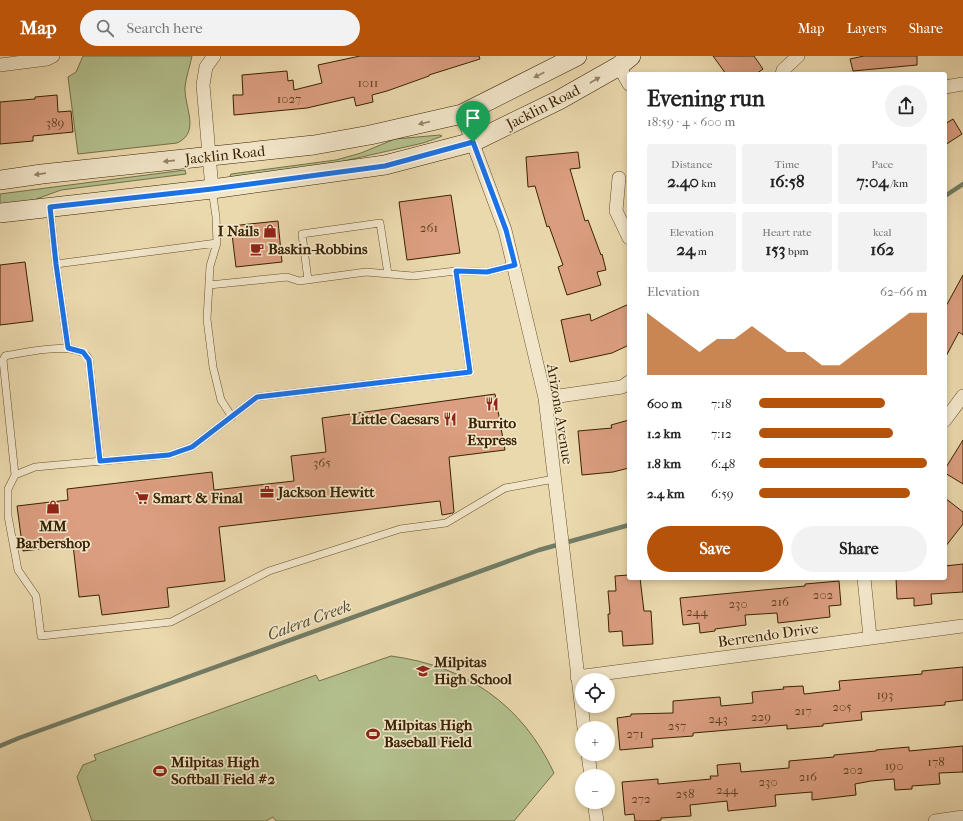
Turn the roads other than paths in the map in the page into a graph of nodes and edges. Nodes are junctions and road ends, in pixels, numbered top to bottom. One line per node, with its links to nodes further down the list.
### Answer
1 (53, 56): 6 (street)
2 (214, 56): 13 (street)
3 (577, 56): 11 (main road, Jacklin Road, one-way to 11)
4 (798, 56): 8 (street)
5 (625, 61): 7 (street); 12 (main road, Jacklin Road, one-way to 5)
6 (0, 65)
7 (627, 72)
8 (782, 72)
9 (963, 84): 10 (street)
10 (947, 87)
11 (462, 114): 12 (street, Arizona Avenue); 13 (main road, Jacklin Road, one-way to 13)
12 (473, 142): 16 (main road, Jacklin Road); 22 (street, Arizona Avenue)
13 (208, 157): 15 (main road, Jacklin Road, one-way to 15); 16 (street)
14 (619, 178): 19 (street)
15 (0, 180)
16 (212, 189): 17 (main road, Jacklin Road); 20 (lane)
17 (50, 207): 18 (main road, Jacklin Road); 21 (lane)
18 (0, 214)
19 (627, 234)
20 (217, 243): 21 (lane); 26 (lane)
21 (56, 264): 27 (lane)
22 (515, 265): 23 (lane); 30 (street, Arizona Avenue)
23 (456, 271): 24 (lane); 31 (lane)
24 (388, 274): 25 (lane); 25 (lane)
25 (308, 280): 26 (lane)
26 (209, 285): 31 (lane)
27 (68, 348): 33 (lane); 34 (lane)
28 (627, 383): 30 (street)
29 (963, 396): 32 (street)
30 (545, 398): 35 (street, Arizona Avenue)
31 (232, 416): 33 (lane)
32 (947, 417)
33 (100, 461): 34 (lane)
34 (16, 475): 35 (lane)
35 (554, 479): 39 (street, Arizona Avenue)
36 (864, 580): 38 (street)
37 (963, 626): 38 (street, Berrendo Drive)
38 (870, 637): 40 (street, Berrendo Drive)
39 (577, 673)
40 (606, 673)
41 (595, 809): 43 (street)
42 (963, 818): 44 (street)
43 (597, 821)
44 (935, 821)

